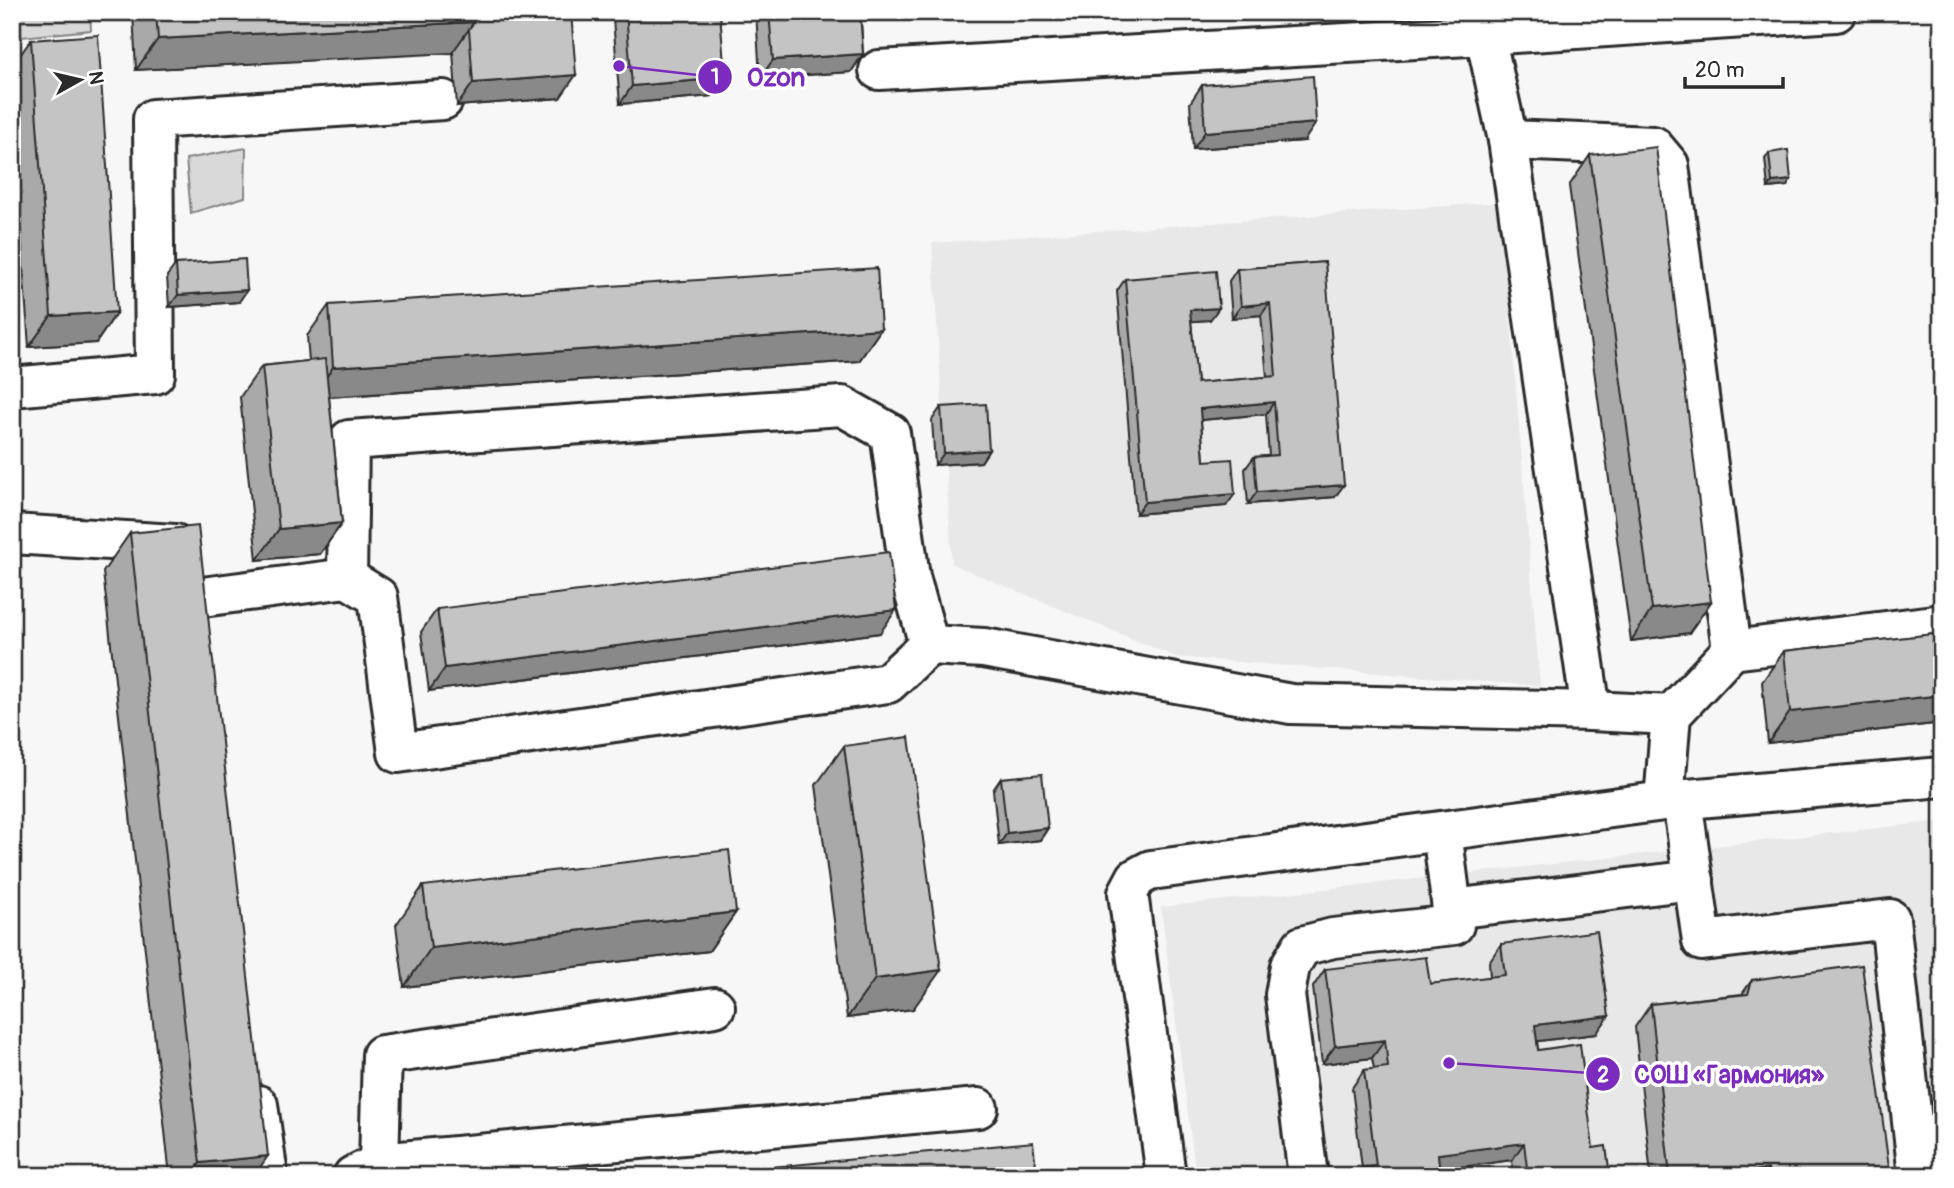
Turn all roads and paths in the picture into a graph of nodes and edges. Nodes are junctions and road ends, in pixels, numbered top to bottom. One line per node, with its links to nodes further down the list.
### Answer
1 (1836, 12): 2 (lane)
2 (1484, 24): 3 (lane); 5 (lane)
3 (879, 70)
4 (443, 100): 6 (lane)
5 (1508, 140): 11 (lane); 12 (lane)
6 (12, 387)
7 (12, 534): 8 (lane)
8 (347, 578): 10 (lane); 10 (lane)
9 (1942, 624): 11 (lane)
10 (929, 645): 12 (lane)
11 (1732, 650): 13 (lane)
12 (1591, 710): 13 (lane)
13 (1671, 715): 15 (lane)
14 (1942, 777): 15 (lane)
15 (1673, 800): 16 (lane); 17 (lane)
16 (1442, 831): 18 (lane); 24 (lane)
17 (1693, 880): 18 (lane); 26 (lane)
18 (1451, 909): 25 (lane)
19 (715, 1007): 22 (lane)
20 (253, 1066): 23 (lane)
21 (978, 1108): 22 (lane)
22 (366, 1170)
23 (268, 1176)
24 (1166, 1176)
25 (1308, 1176)
26 (1918, 1176)

